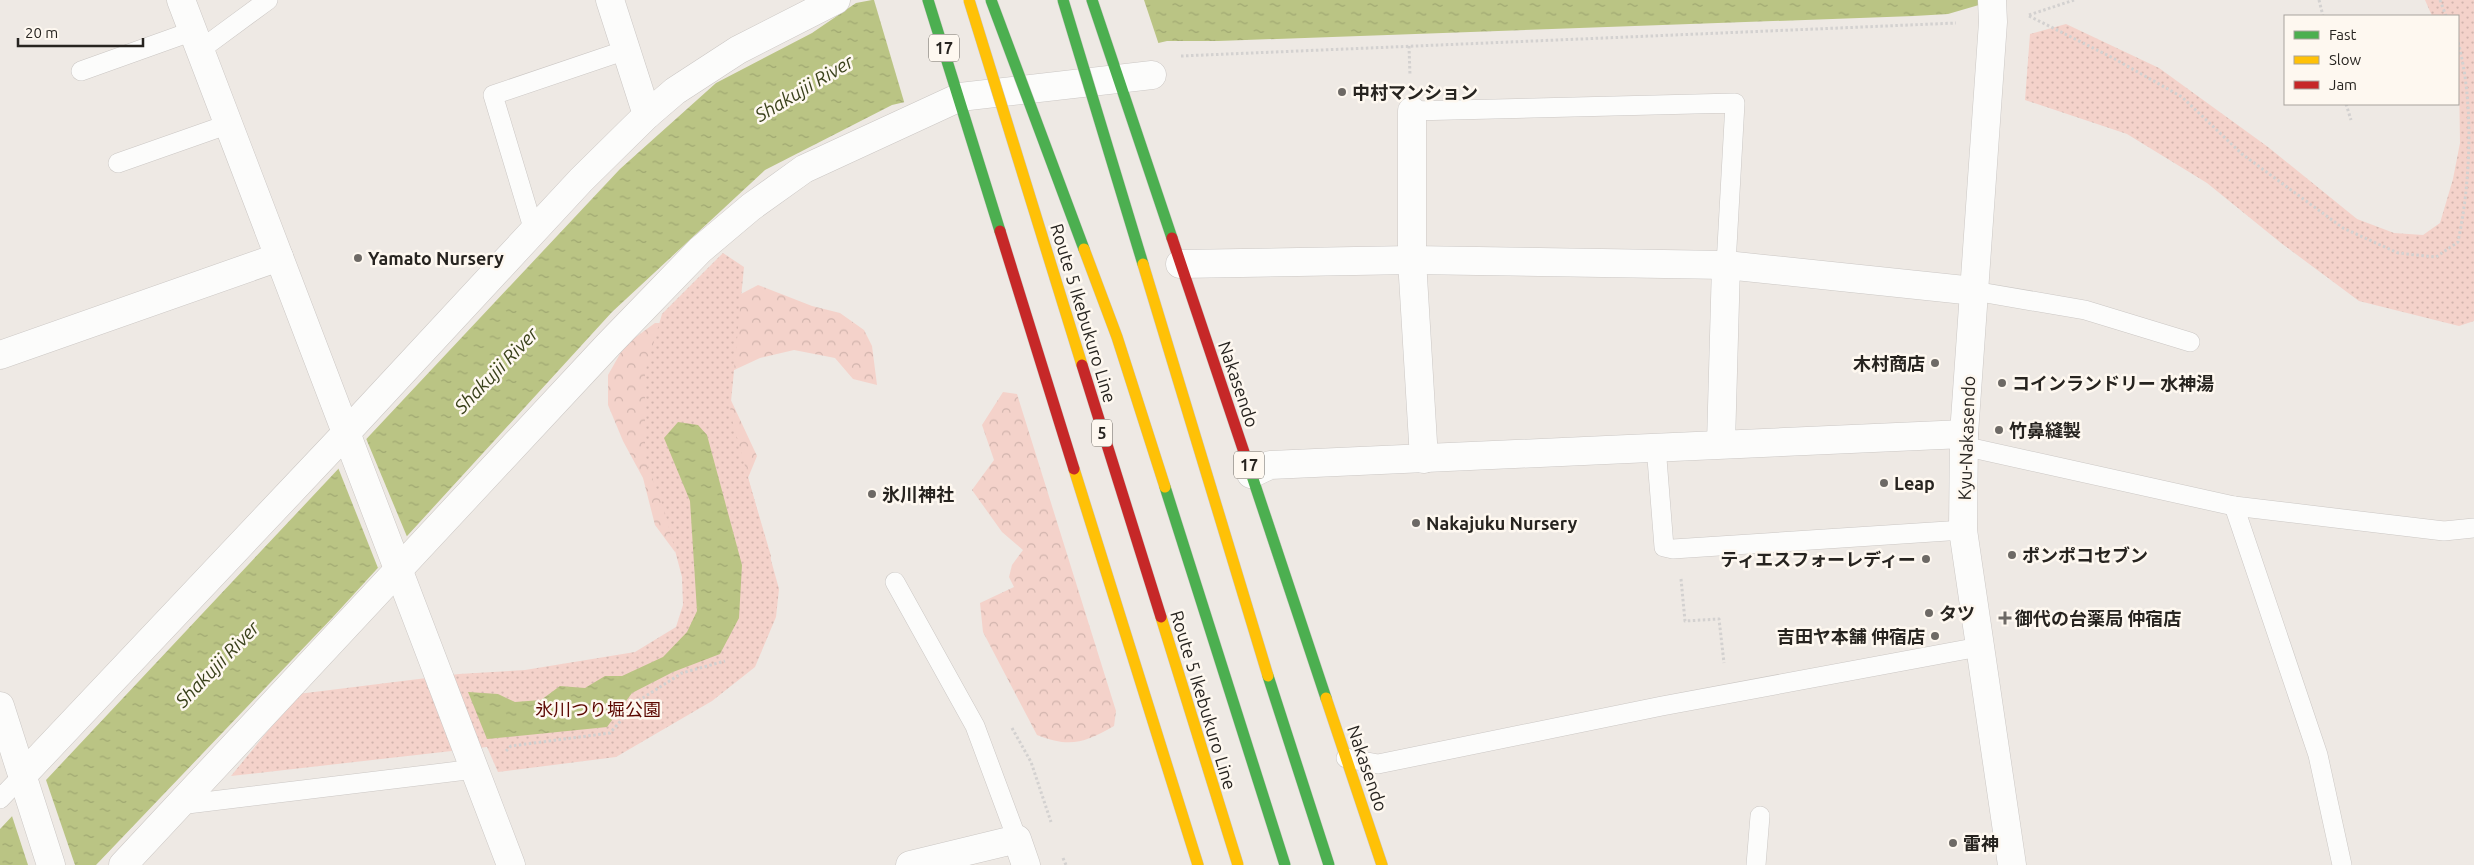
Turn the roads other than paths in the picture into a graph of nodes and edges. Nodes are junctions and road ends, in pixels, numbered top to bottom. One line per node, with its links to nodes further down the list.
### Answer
1 (181, 0): 12 (street)
2 (268, 0): 12 (lane)
3 (610, 0): 13 (street)
4 (836, 0): 19 (street)
5 (928, 0): 17 (highway, 17)
6 (969, 0): 56 (highway, Route 5 Ikebukuro Line / 5, bridge)
7 (992, 0): 58 (highway, bridge)
8 (1004, 0): 57 (highway, bridge)
9 (1063, 0): 59 (highway, bridge)
10 (1092, 0): 15 (highway, Nakasendo / 17)
11 (1993, 10): 27 (street, Kyu-Nakasendo)
12 (197, 41): 14 (lane); 20 (street)
13 (626, 50): 19 (street); 22 (lane)
14 (81, 71)
15 (1116, 72): 16 (street); 17 (street); 25 (highway, Nakasendo / 17)
16 (1152, 75)
17 (960, 97): 39 (street); 55 (highway, 17)
18 (1412, 111): 24 (street); 26 (lane)
19 (647, 116): 22 (street)
20 (228, 124): 21 (lane); 23 (street)
21 (118, 163)
22 (534, 231): 30 (street)
23 (279, 257): 29 (street); 30 (street)
24 (1412, 260): 25 (street); 26 (street); 34 (street)
25 (1180, 264): 35 (highway, Nakasendo / 17)
26 (1726, 265): 27 (street); 32 (street)
27 (1974, 291): 28 (lane); 31 (street, Kyu-Nakasendo)
28 (2190, 342)
29 (0, 355)
30 (350, 439): 39 (street); 45 (street)
31 (1964, 440): 32 (street); 36 (lane); 38 (street, Kyu-Nakasendo)
32 (1721, 443): 33 (street)
33 (1656, 446): 34 (street); 38 (lane)
34 (1424, 459): 35 (street)
35 (1252, 474): 43 (highway, Nakasendo / 17)
36 (2234, 506): 37 (lane); 63 (lane)
37 (2474, 528)
38 (1963, 530): 41 (street, Kyu-Nakasendo)
39 (396, 563): 44 (street); 47 (street)
40 (895, 582): 49 (lane)
41 (1979, 647): 43 (lane); 62 (street, Kyu-Nakasendo)
42 (0, 706): 45 (street)
43 (1346, 758): 60 (highway, Nakasendo / 17)
44 (473, 763): 47 (lane); 52 (street)
45 (24, 782): 46 (lane); 50 (street)
46 (0, 799)
47 (179, 805): 51 (street)
48 (1760, 816): 61 (lane)
49 (1017, 839): 53 (street); 54 (street)
50 (51, 865)
51 (123, 865)
52 (511, 865)
53 (910, 865)
54 (1026, 865)
55 (1198, 865)
56 (1238, 865)
57 (1279, 865)
58 (1285, 865)
59 (1329, 865)
60 (1382, 865)
61 (1756, 865)
62 (2012, 865)
63 (2342, 865)

